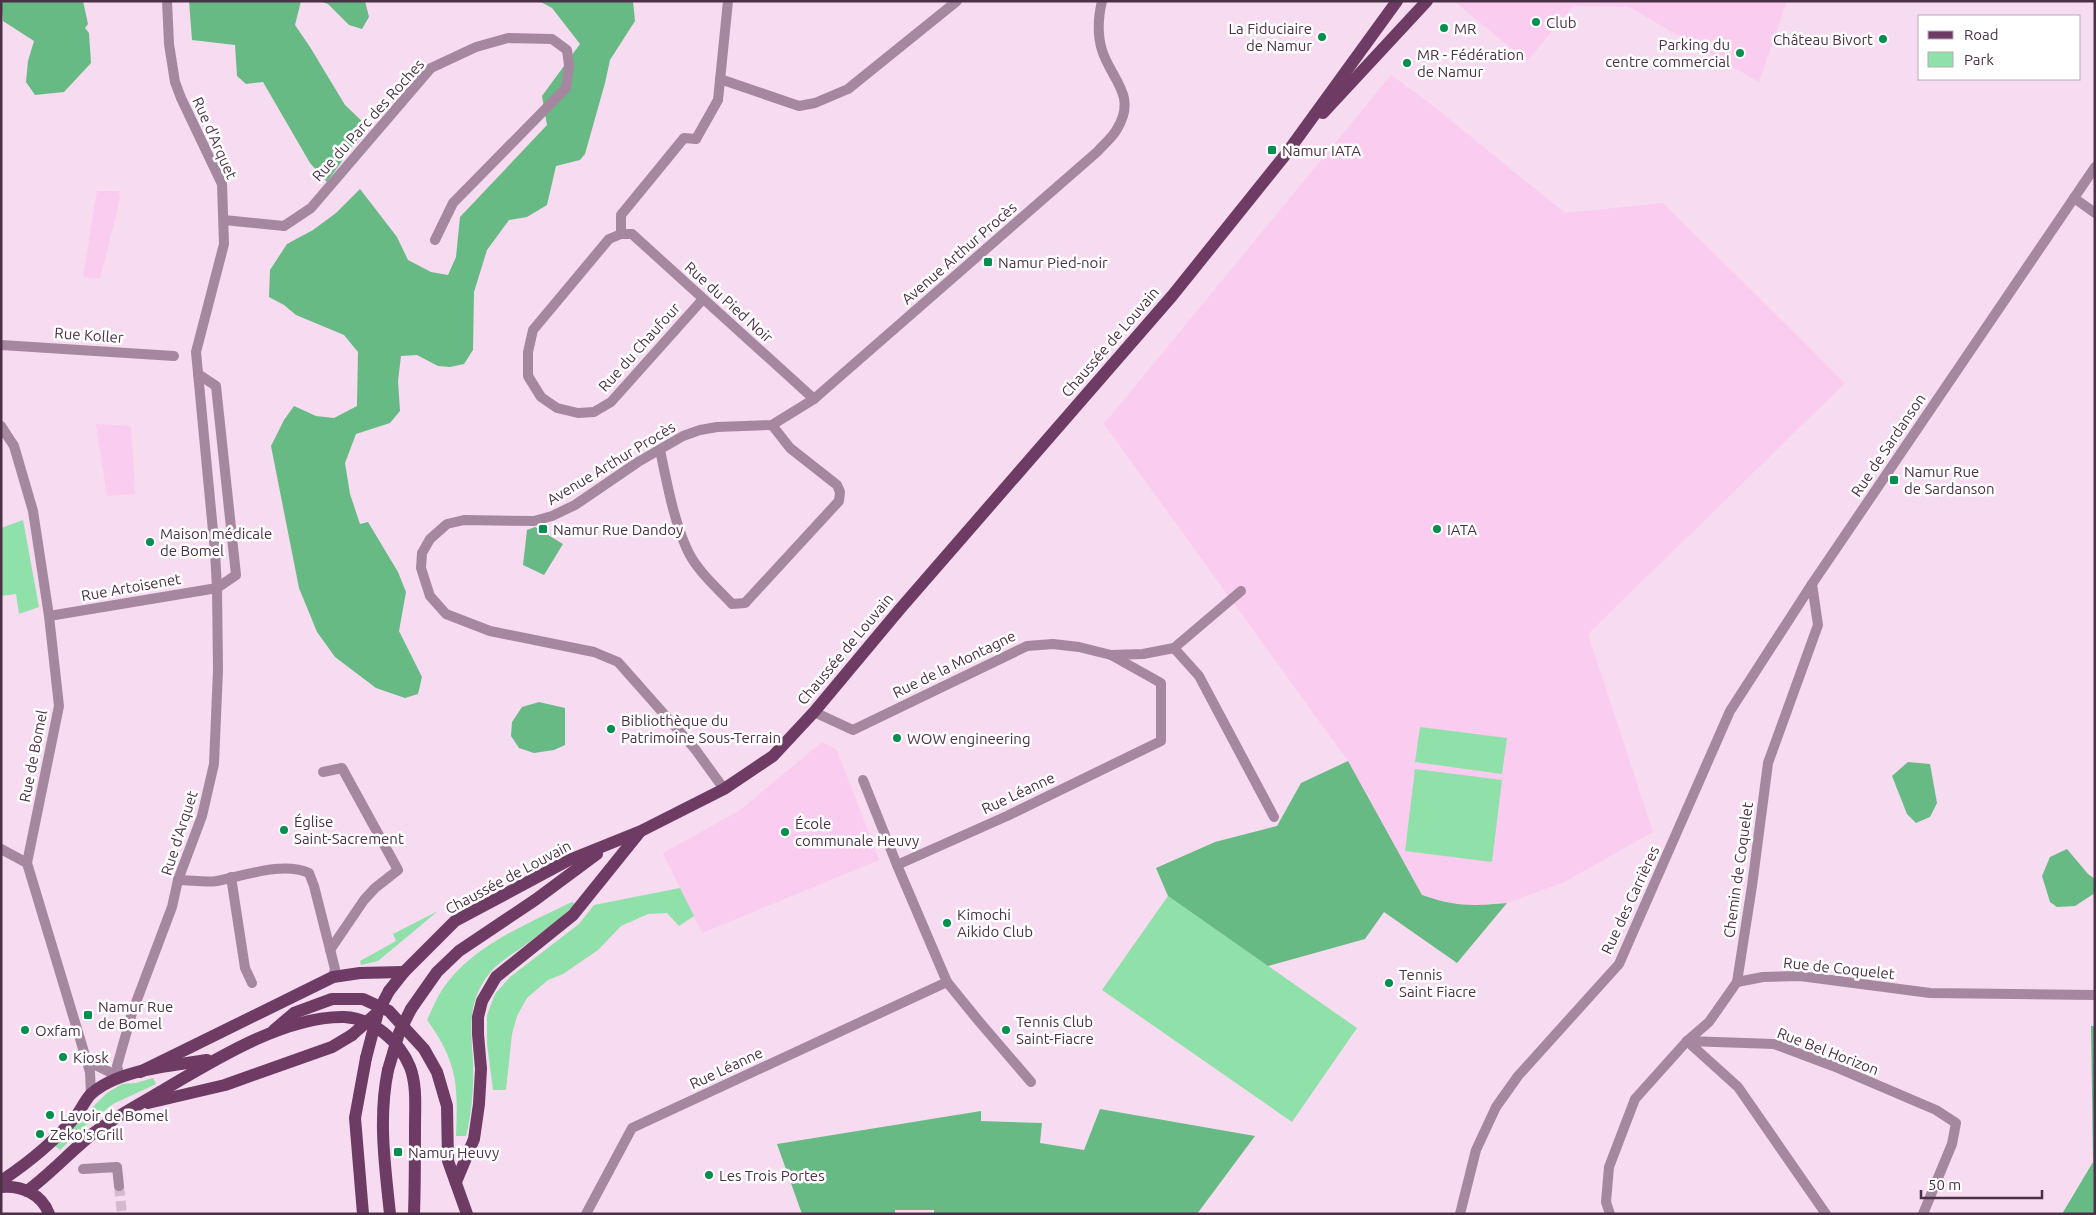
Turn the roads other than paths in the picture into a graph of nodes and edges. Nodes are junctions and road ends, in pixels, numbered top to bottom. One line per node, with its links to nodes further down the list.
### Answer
1 (167, 1): 12 (street, Rue d'Arquet)
2 (728, 1): 7 (street)
3 (957, 1): 7 (street)
4 (1102, 1): 19 (street, Avenue Arthur Procès)
5 (1397, 1): 8 (main road, Chaussée de Louvain)
6 (1427, 1): 8 (main road, Chaussée de Louvain)
7 (720, 79): 13 (street)
8 (1286, 154): 29 (main road, Chaussée de Louvain)
9 (2095, 167): 10 (street, Rue de Sardanson)
10 (2074, 198): 11 (street); 23 (street, Rue de Sardanson)
11 (2095, 213)
12 (224, 220): 14 (street, Rue du Parc des Roches); 18 (street, Rue d'Arquet)
13 (621, 234): 15 (street, Rue du Pied Noir); 15 (street, Rue du Chaufour)
14 (435, 240)
15 (703, 299): 19 (street, Rue du Pied Noir)
16 (1, 345): 17 (street, Rue Koller)
17 (174, 356)
18 (198, 374): 24 (street, Rue d'Arquet); 24 (street)
19 (814, 399): 20 (street, Avenue Arthur Procès)
20 (772, 425): 22 (street, Avenue Arthur Procès); 22 (street)
21 (1, 426): 26 (street, Rue de Bomel)
22 (660, 450): 32 (street, Avenue Arthur Procès)
23 (1812, 584): 45 (street, Chemin de Coquelet); 70 (street, Rue des Carrières)
24 (217, 588): 26 (street, Rue Artoisenet); 40 (street, Rue d'Arquet)
25 (1241, 591): 27 (street, Rue de la Montagne)
26 (49, 616): 37 (street, Rue de Bomel)
27 (1174, 648): 28 (street, Rue de la Montagne); 33 (street)
28 (1111, 655): 29 (street, Rue de la Montagne); 38 (street, Rue Léanne)
29 (814, 712): 32 (main road, Chaussée de Louvain)
30 (323, 772): 41 (street)
31 (863, 780): 38 (street)
32 (724, 789): 34 (main road, Chaussée de Louvain)
33 (1274, 817)
34 (641, 831): 35 (main road, Chaussée de Louvain); 60 (main road)
35 (609, 845): 42 (main road, Chaussée de Louvain); 66 (main road, bridge)
36 (1, 849): 37 (street)
37 (27, 863): 52 (street, Rue de Bomel)
38 (897, 864): 44 (street)
39 (231, 877): 40 (street); 41 (street); 46 (street)
40 (178, 880): 54 (street, Rue d'Arquet)
41 (330, 950): 43 (street)
42 (404, 972): 43 (main road); 48 (main road, Chaussée de Louvain, bridge)
43 (333, 977): 53 (main road)
44 (947, 982): 55 (street); 69 (street, Rue Léanne)
45 (1737, 982): 47 (street, Rue de Coquelet); 50 (street)
46 (252, 983)
47 (2095, 995)
48 (378, 1012): 57 (main road, bridge); 65 (main road, Chaussée de Louvain, bridge)
49 (268, 1035): 51 (main road); 60 (main road); 67 (main road)
50 (1687, 1040): 71 (street); 72 (street); 73 (street, Rue Bel Horizon)
51 (217, 1058): 53 (main road); 57 (main road)
52 (87, 1061): 54 (street); 56 (street, Rue de Bomel)
53 (140, 1072): 54 (main road)
54 (120, 1077): 56 (main road)
55 (1031, 1082)
56 (91, 1094): 59 (main road)
57 (138, 1105): 63 (main road)
58 (83, 1169): 61 (street)
59 (1, 1181)
60 (456, 1182): 68 (main road)
61 (119, 1186)
62 (1, 1187): 63 (main road)
63 (27, 1191): 64 (main road)
64 (50, 1214)
65 (363, 1214)
66 (390, 1214)
67 (414, 1214)
68 (467, 1214)
69 (586, 1214)
70 (1460, 1214)
71 (1610, 1214)
72 (1826, 1214)
73 (1924, 1214)

